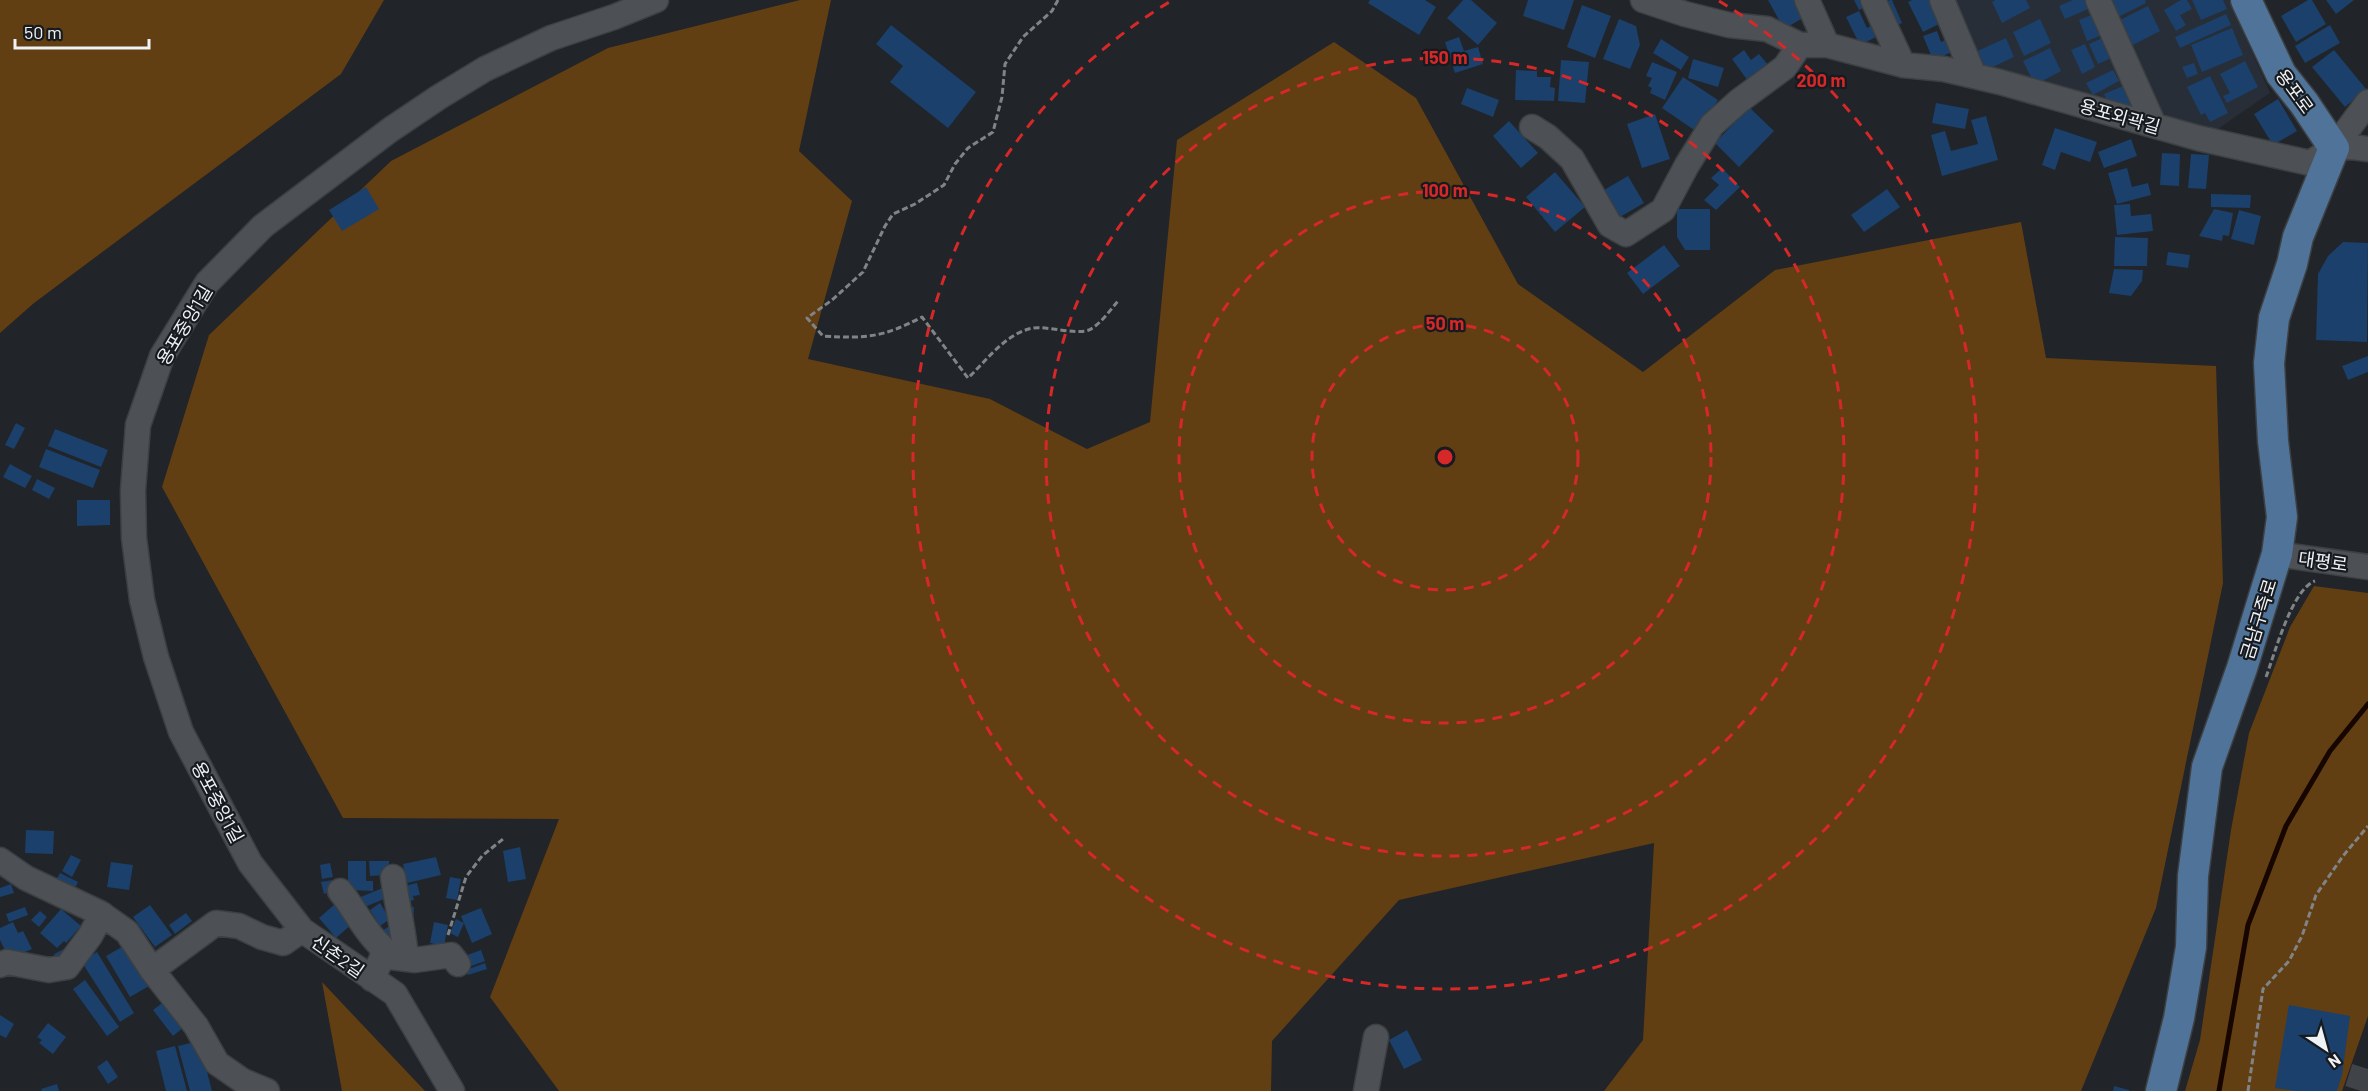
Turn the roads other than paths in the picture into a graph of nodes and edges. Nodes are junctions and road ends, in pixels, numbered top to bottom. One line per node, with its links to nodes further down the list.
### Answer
1 (656, 0): 24 (street, 용포중앙1길)
2 (1644, 0): 8 (street, 용포외곽길)
3 (1807, 0): 10 (street)
4 (1873, 0): 11 (street)
5 (1942, 0): 12 (street)
6 (2098, 0): 14 (street)
7 (2246, 0): 16 (main road, 용포로)
8 (1684, 7): 9 (street, 용포외곽길)
9 (1800, 45): 10 (street, 용포외곽길); 15 (street)
10 (1827, 45): 11 (street, 용포외곽길)
11 (1903, 65): 12 (street, 용포외곽길)
12 (1974, 76): 14 (street, 용포외곽길)
13 (2368, 102): 16 (street)
14 (2154, 125): 16 (street, 용포외곽길)
15 (1532, 127)
16 (2334, 148): 17 (street); 18 (main road, 금남구즉로)
17 (2368, 149)
18 (2277, 554): 19 (street, 대평로); 34 (main road, 금남구즉로)
19 (2368, 567)
20 (0, 860): 23 (street)
21 (393, 877): 25 (street)
22 (340, 891): 25 (street)
23 (102, 914): 27 (street); 28 (street)
24 (302, 930): 28 (street, 신촌2길); 29 (street, 신촌2길)
25 (394, 957): 26 (street); 29 (street)
26 (452, 959)
27 (0, 965)
28 (152, 970): 31 (street)
29 (372, 979): 32 (street, 신촌2길)
30 (1376, 1037): 33 (street)
31 (267, 1091)
32 (452, 1091)
33 (1366, 1091)
34 (2161, 1091)

